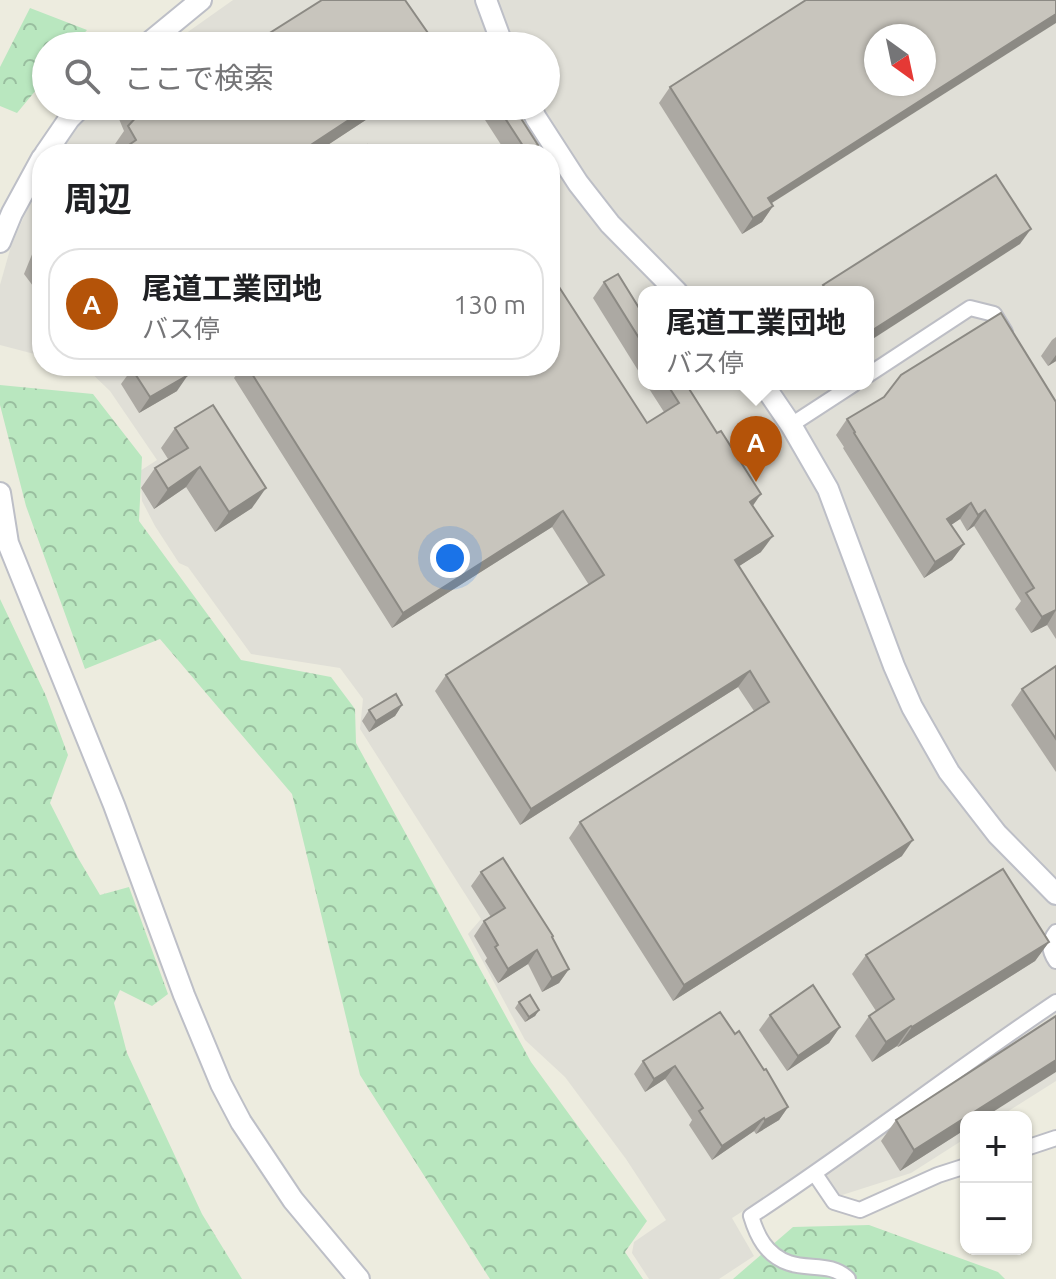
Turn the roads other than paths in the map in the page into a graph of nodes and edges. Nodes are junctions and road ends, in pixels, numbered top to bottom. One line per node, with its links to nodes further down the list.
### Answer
1 (201, 0): 3 (street)
2 (486, 0): 4 (street)
3 (162, 32)
4 (498, 32)
5 (68, 120): 7 (street)
6 (539, 120): 8 (street)
7 (52, 144)
8 (554, 144)
9 (560, 154): 12 (street)
10 (32, 177): 11 (street)
11 (0, 242)
12 (671, 286)
13 (1016, 348): 14 (street)
14 (874, 371)
15 (767, 390): 17 (street)
16 (845, 390): 17 (street)
17 (791, 425): 19 (street)
18 (0, 493): 27 (street)
19 (1056, 894)
20 (1056, 932): 21 (street)
21 (1056, 961)
22 (1056, 1002): 26 (street)
23 (1056, 1138): 24 (street)
24 (1032, 1146)
25 (960, 1168): 26 (street)
26 (815, 1174): 28 (street)
27 (359, 1279)
28 (848, 1279)

